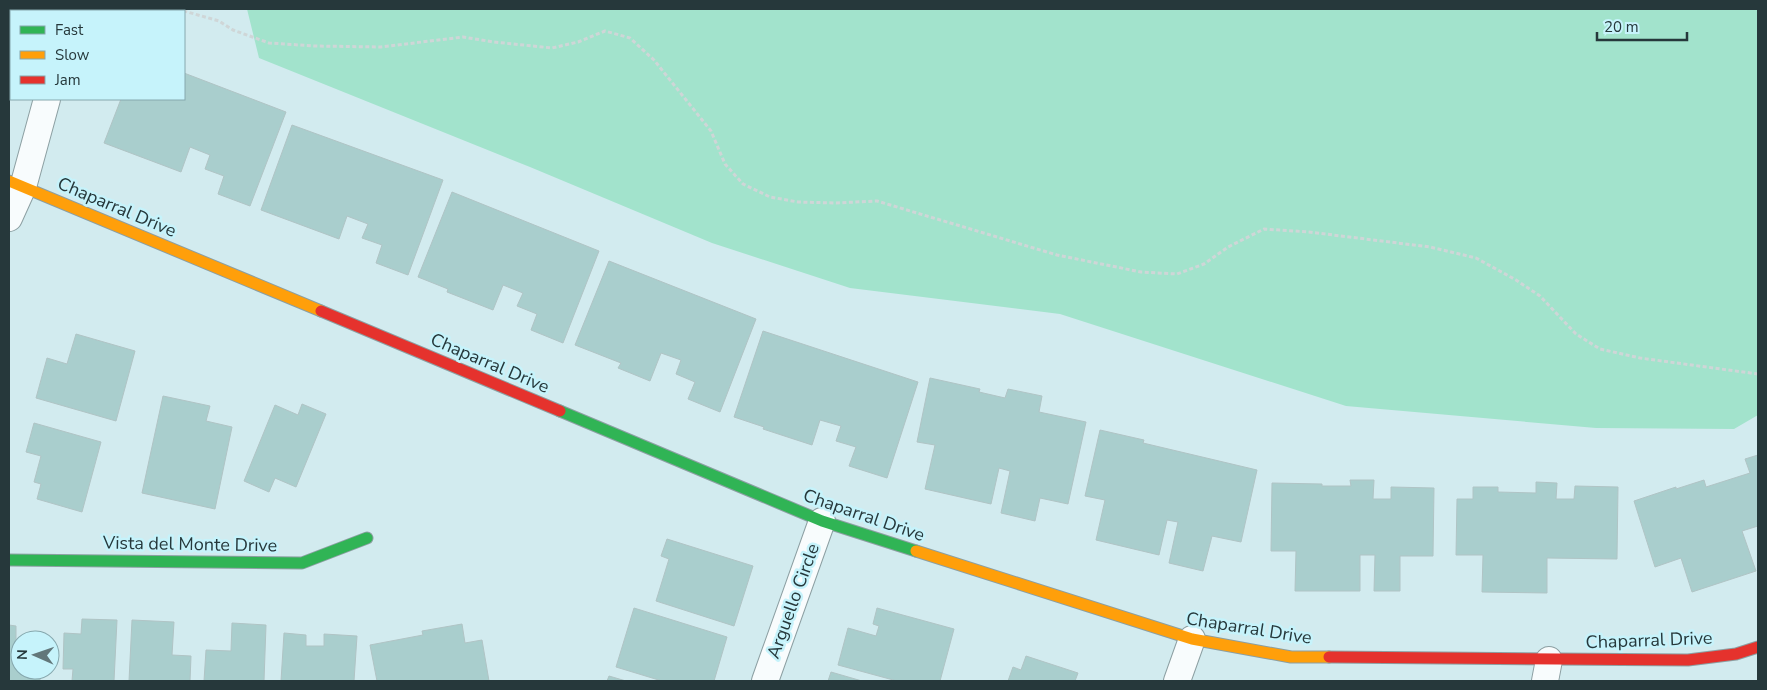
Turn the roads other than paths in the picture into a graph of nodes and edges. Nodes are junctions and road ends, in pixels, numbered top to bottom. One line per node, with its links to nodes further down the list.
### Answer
1 (47, 100): 2 (street)
2 (16, 184): 3 (street); 4 (street, Chaparral Drive)
3 (9, 218)
4 (822, 521): 7 (street, Chaparral Drive); 10 (street, Arguello Circle)
5 (366, 538): 6 (street, Vista del Monte Drive)
6 (9, 560)
7 (1192, 639): 9 (street, Chaparral Drive); 11 (street)
8 (1758, 647): 9 (street, Chaparral Drive)
9 (1547, 670)
10 (764, 681)
11 (1177, 681)

